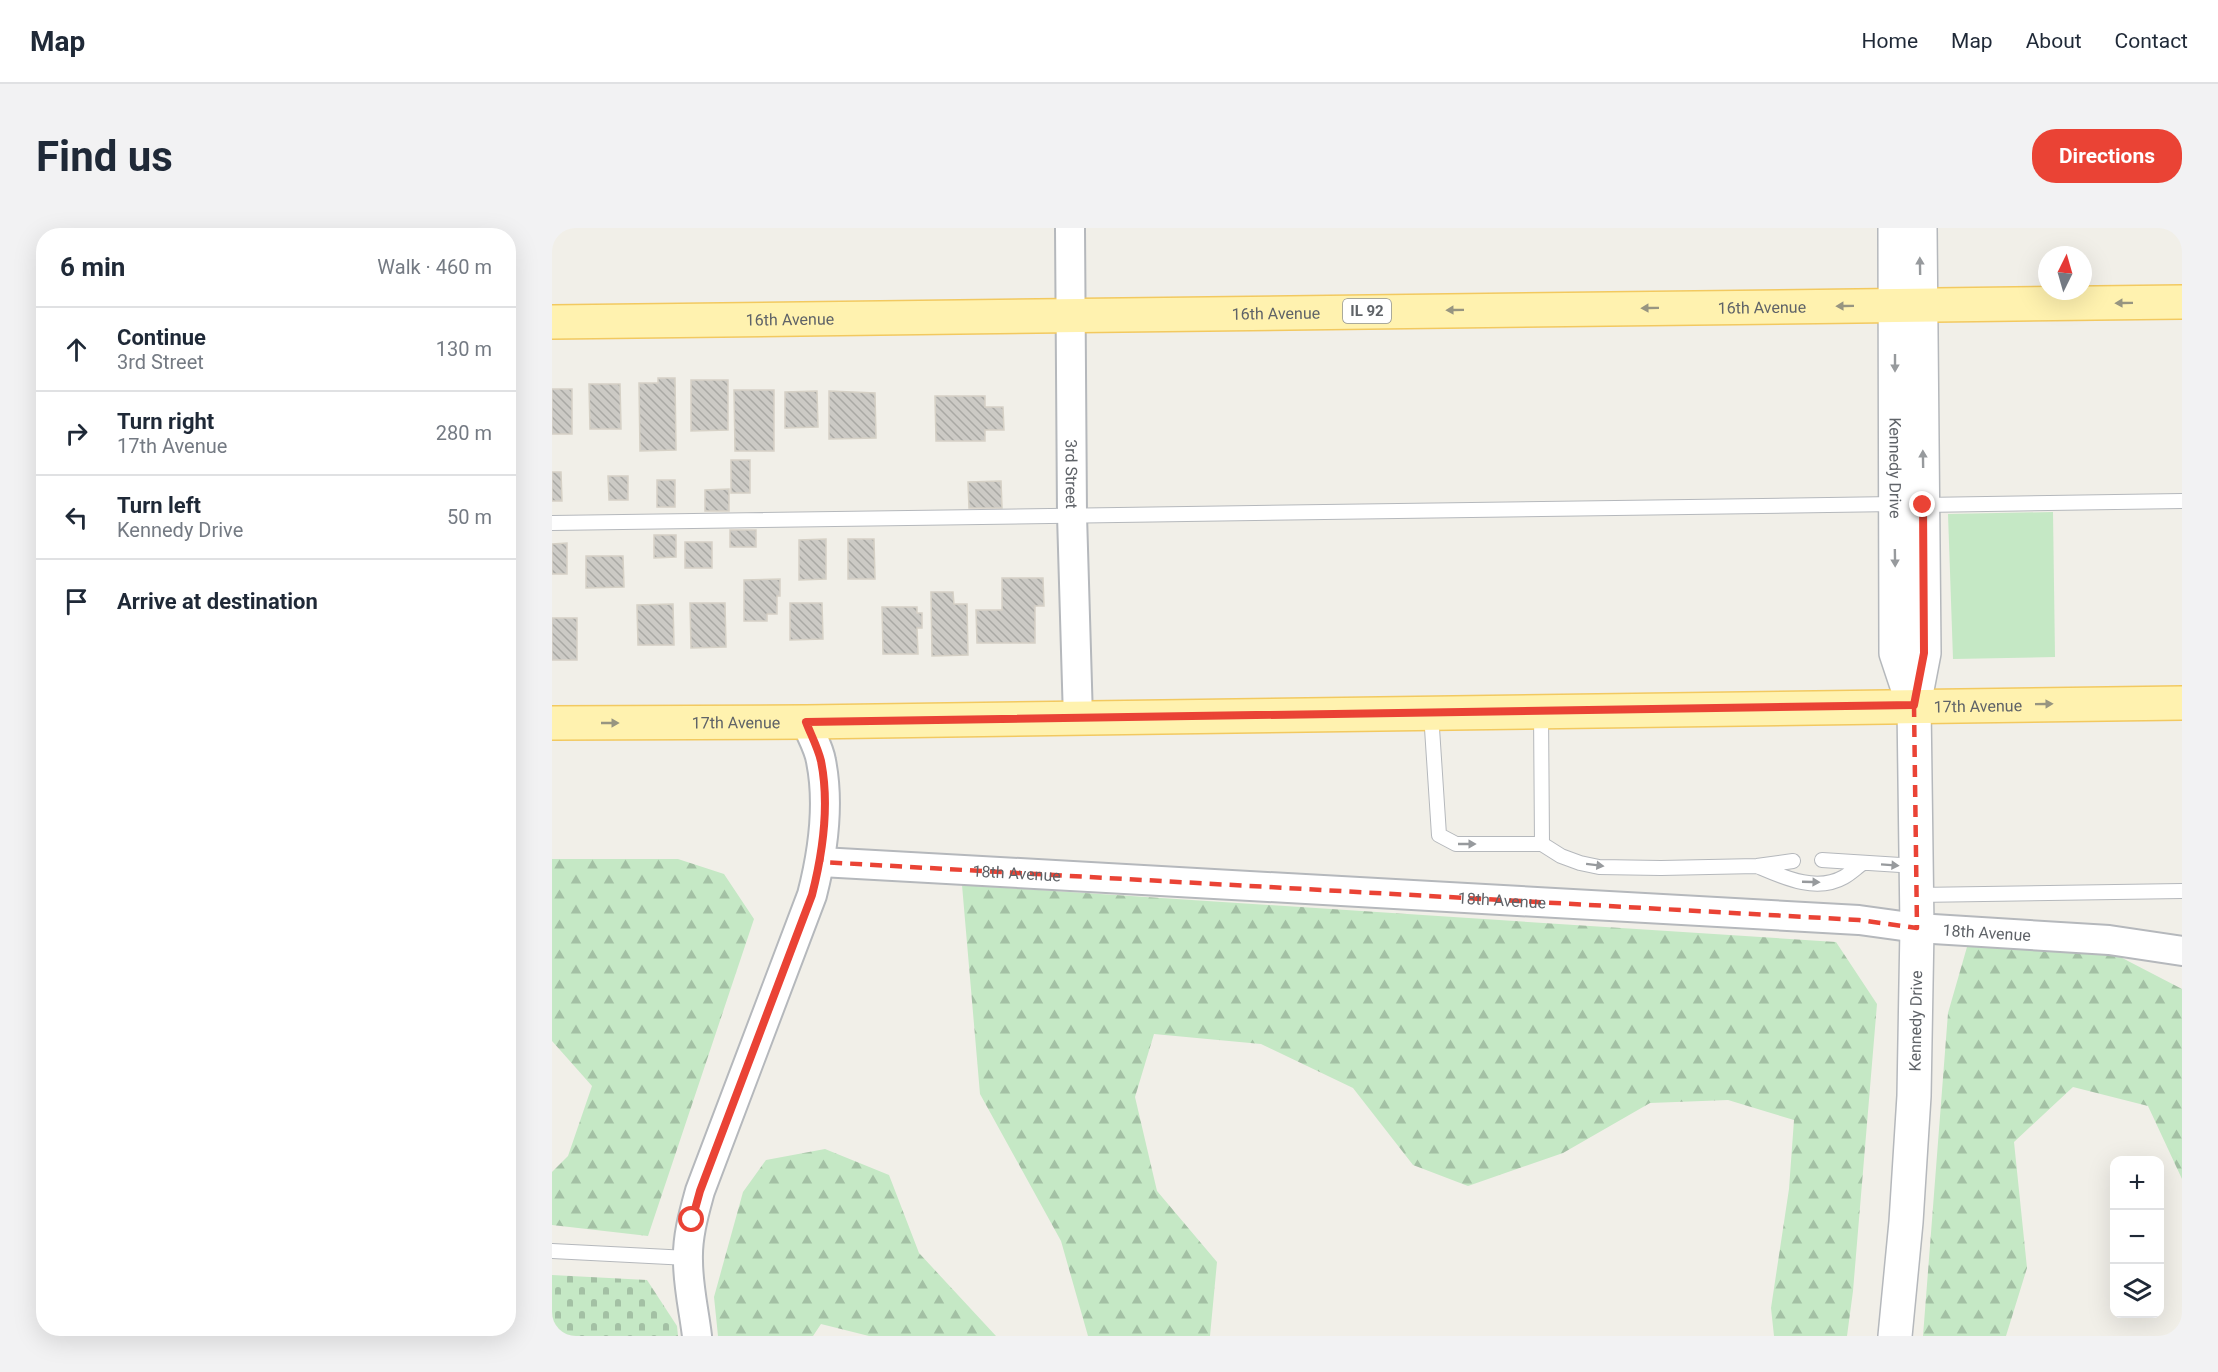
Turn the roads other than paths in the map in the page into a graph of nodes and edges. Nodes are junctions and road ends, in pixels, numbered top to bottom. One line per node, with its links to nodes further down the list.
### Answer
1 (1070, 228): 6 (street, 3rd Street)
2 (1895, 228): 5 (street, Kennedy Drive)
3 (1920, 228): 5 (street, Kennedy Drive, one-way to 3)
4 (2182, 302): 5 (main road, 16th Avenue / IL 92, one-way to 5)
5 (1908, 305): 6 (main road, 16th Avenue / IL 92, one-way to 6); 9 (street, Kennedy Drive)
6 (1071, 315): 7 (main road, 16th Avenue / IL 92); 10 (street, 3rd Street)
7 (552, 322)
8 (2182, 501): 9 (lane)
9 (1909, 505): 10 (lane); 13 (street, Kennedy Drive)
10 (1072, 516): 11 (lane); 16 (street, 3rd Street)
11 (552, 523)
12 (2182, 703): 13 (main road, 17th Avenue, one-way to 12)
13 (1914, 705): 14 (main road, 17th Avenue); 25 (street, Kennedy Drive)
14 (1541, 711): 15 (main road, 17th Avenue); 19 (lane)
15 (1431, 713): 16 (main road, 17th Avenue); 19 (lane, one-way to 19)
16 (1078, 719): 17 (main road, 17th Avenue)
17 (806, 722): 18 (main road, 17th Avenue, one-way to 17); 22 (street)
18 (552, 723)
19 (1542, 844): 24 (lane, one-way to 24)
20 (1822, 860): 23 (lane)
21 (1793, 861): 24 (lane)
22 (821, 862): 27 (street, 18th Avenue); 30 (street)
23 (1863, 863): 24 (lane, one-way to 23); 25 (lane, one-way to 25)
24 (1757, 866)
25 (1916, 881): 26 (lane); 27 (street, Kennedy Drive)
26 (2182, 891)
27 (1917, 928): 28 (street, 18th Avenue); 32 (street, Kennedy Drive)
28 (2182, 951)
29 (552, 1251): 30 (lane)
30 (688, 1258): 31 (street)
31 (697, 1336)
32 (1895, 1336)

